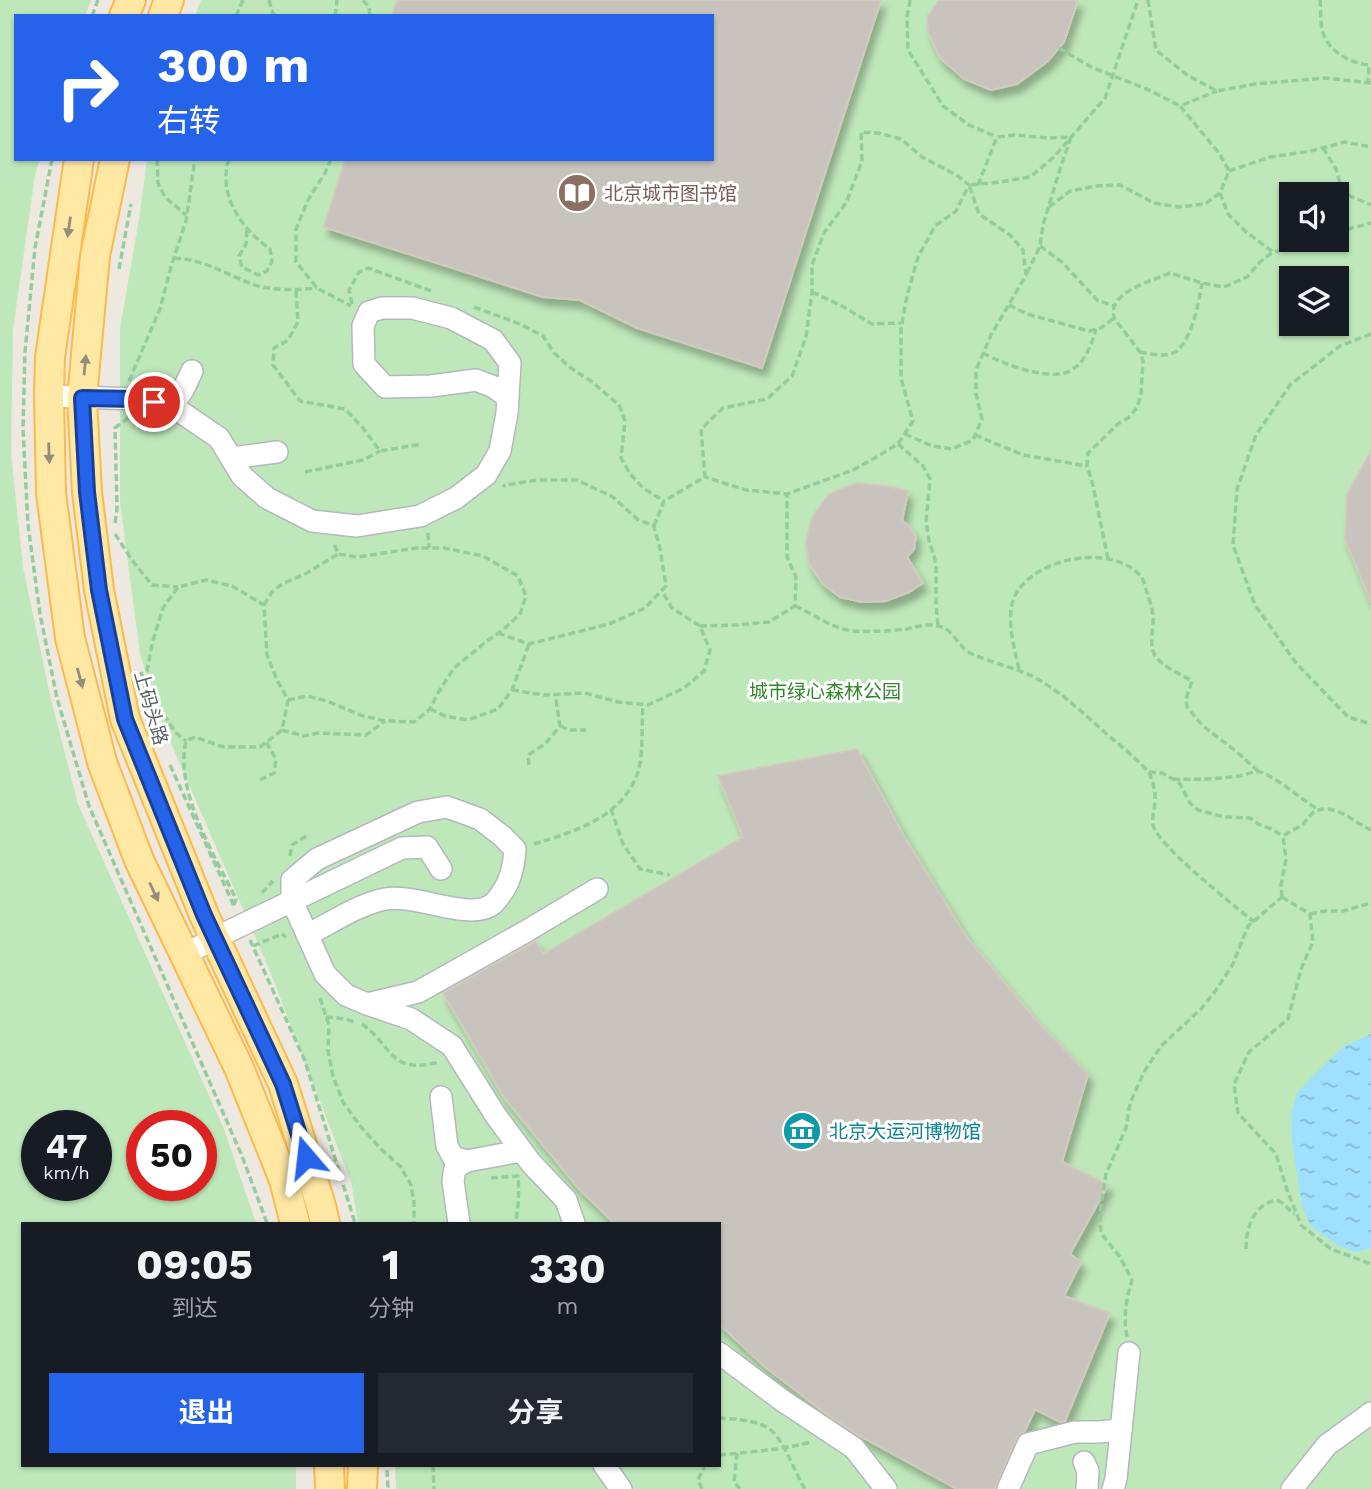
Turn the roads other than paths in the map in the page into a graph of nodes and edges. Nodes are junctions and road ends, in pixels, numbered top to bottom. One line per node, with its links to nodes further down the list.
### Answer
1 (79, 161): 4 (main road, one-way to 4)
2 (116, 161): 5 (main road, 上码头路, one-way to 2)
3 (192, 371): 7 (street)
4 (49, 396): 5 (street); 15 (main road, one-way to 15)
5 (82, 398): 7 (street); 13 (main road, 上码头路)
6 (508, 398): 6 (street); 9 (street)
7 (172, 406): 9 (street)
8 (277, 452): 9 (street)
9 (231, 458)
10 (441, 869): 12 (street)
11 (597, 889): 16 (street)
12 (292, 901): 13 (street); 14 (street); 14 (street)
13 (215, 938): 15 (street); 21 (main road, 上码头路)
14 (299, 938): 16 (street)
15 (184, 956): 20 (main road)
16 (367, 1004): 18 (street)
17 (441, 1097): 19 (street)
18 (521, 1151): 19 (street); 23 (street)
19 (467, 1161): 22 (street)
20 (295, 1222)
21 (325, 1222)
22 (459, 1222)
23 (574, 1222)
24 (1129, 1353): 27 (street)
25 (721, 1354): 35 (street)
26 (1371, 1413): 39 (street)
27 (1121, 1430): 36 (street); 38 (street)
28 (1084, 1462): 37 (street)
29 (329, 1467): 32 (main road)
30 (363, 1467): 33 (main road)
31 (605, 1467): 34 (street)
32 (330, 1489)
33 (362, 1489)
34 (621, 1489)
35 (886, 1489)
36 (1008, 1489)
37 (1087, 1489)
38 (1112, 1489)
39 (1292, 1489)

